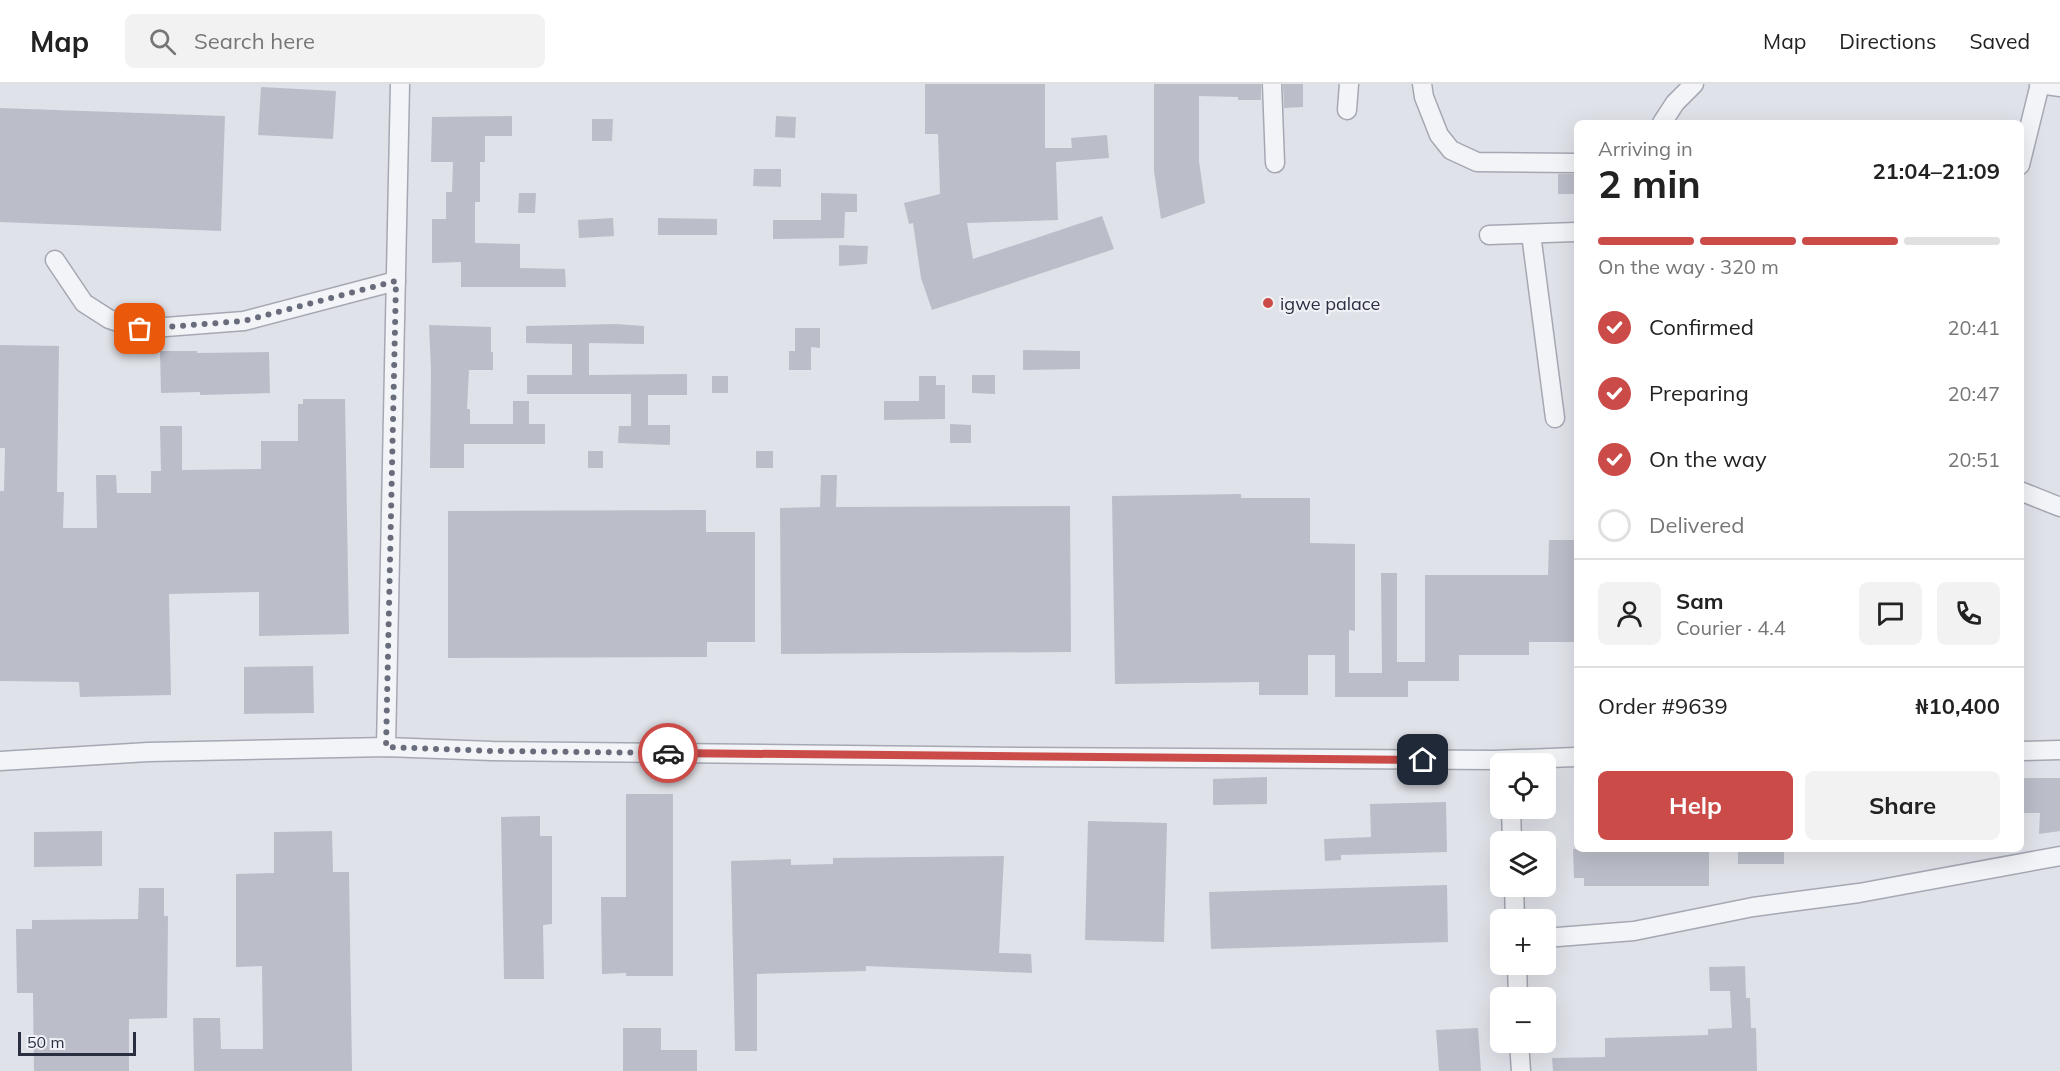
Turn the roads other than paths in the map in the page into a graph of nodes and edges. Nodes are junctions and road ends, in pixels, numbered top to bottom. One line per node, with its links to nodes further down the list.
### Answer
1 (400, 84): 17 (street)
2 (1272, 84): 11 (street)
3 (1349, 84): 8 (street)
4 (1422, 84): 12 (street)
5 (1694, 84): 9 (street)
6 (2039, 84): 7 (street); 10 (street)
7 (2060, 87)
8 (1347, 110)
9 (1664, 120)
10 (2024, 148)
11 (1275, 163)
12 (1574, 163)
13 (1574, 231): 14 (street)
14 (1531, 234): 15 (street); 18 (street)
15 (1489, 235)
16 (55, 260): 17 (street)
17 (396, 281): 21 (street)
18 (1555, 418)
19 (2024, 493): 20 (street)
20 (2060, 507)
21 (386, 747): 26 (street); 27 (street)
22 (2060, 750): 23 (street)
23 (2024, 751)
24 (1574, 757): 25 (street)
25 (1556, 759)
26 (0, 761)
27 (1490, 766)
28 (2060, 856): 29 (street)
29 (1556, 937)
30 (1520, 1053): 31 (street)
31 (1521, 1071)

